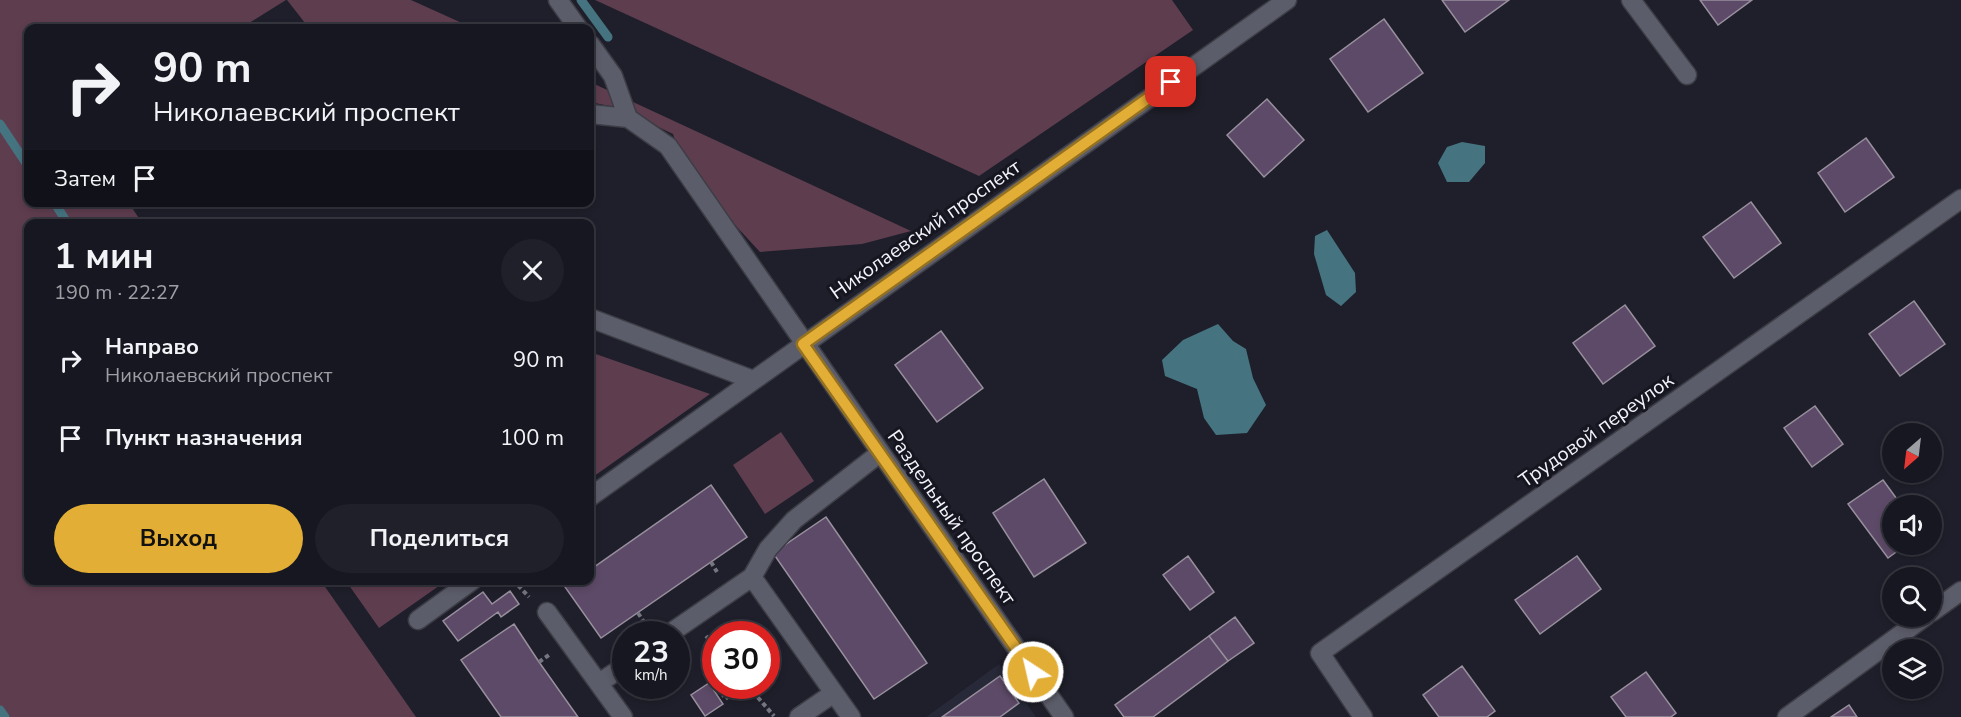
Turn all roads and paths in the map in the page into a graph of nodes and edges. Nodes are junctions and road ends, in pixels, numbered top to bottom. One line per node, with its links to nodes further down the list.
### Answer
1 (558, 0): 4 (street)
2 (1287, 0): 11 (street, Николаевский проспект)
3 (1631, 0): 6 (street)
4 (575, 24)
5 (594, 50): 8 (street)
6 (1687, 75)
7 (594, 114): 8 (street)
8 (628, 118): 11 (street, Раздельный проспект)
9 (1961, 200): 32 (street, Трудовой переулок)
10 (594, 320): 12 (street)
11 (803, 344): 12 (street, Николаевский проспект); 13 (street, Раздельный проспект)
12 (753, 380): 14 (street, Николаевский проспект)
13 (880, 453): 15 (street); 27 (street, Раздельный проспект)
14 (594, 494)
15 (752, 577): 21 (street); 25 (street)
16 (466, 585): 20 (street)
17 (1961, 591): 18 (street)
18 (1942, 605)
19 (547, 612): 24 (street)
20 (418, 620)
21 (688, 621)
22 (1911, 627): 33 (street)
23 (612, 674): 24 (street)
24 (599, 683): 28 (street)
25 (834, 693): 30 (street); 31 (street)
26 (758, 699): 29 (path)
27 (1056, 714)
28 (623, 717)
29 (774, 717)
30 (800, 717)
31 (851, 717)
32 (1363, 717)
33 (1787, 717)

